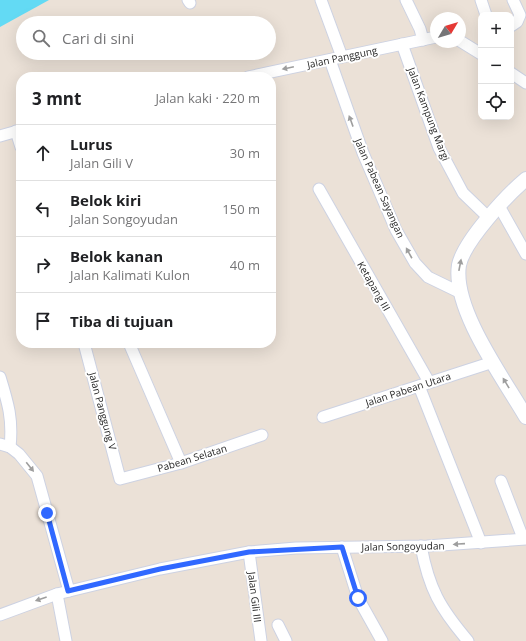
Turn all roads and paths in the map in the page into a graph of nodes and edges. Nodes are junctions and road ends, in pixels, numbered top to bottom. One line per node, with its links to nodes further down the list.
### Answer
1 (320, 0): 12 (street)
2 (406, 0): 8 (street)
3 (481, 0): 5 (street)
4 (513, 0): 6 (street)
5 (485, 12)
6 (514, 24)
7 (430, 38): 8 (street, Jalan Panggung)
8 (423, 40): 9 (street, Jalan Panggung)
9 (402, 44): 12 (street, Jalan Panggung); 22 (street, Jalan Kampung Margi)
10 (466, 44): 11 (street)
11 (478, 51)
12 (342, 57): 13 (street, Jalan Panggung)
13 (330, 60): 14 (street, Jalan Panggung, one-way to 14); 24 (street, Jalan Pabean Sayangan, one-way to 13)
14 (272, 72)
15 (514, 75): 16 (street)
16 (526, 83)
17 (16, 131): 18 (street)
18 (0, 136)
19 (526, 179): 21 (street)
20 (319, 189): 29 (street, Ketapang III)
21 (499, 206): 22 (street); 23 (street)
22 (489, 218): 24 (street, one-way to 22)
23 (526, 254)
24 (461, 293): 27 (street)
25 (85, 348): 35 (street, Jalan Panggung V)
26 (131, 348): 34 (street)
27 (493, 362): 29 (street, Jalan Pabean Utara); 31 (street, one-way to 27)
28 (0, 377): 33 (street)
29 (424, 384): 30 (street, Jalan Pabean Utara); 38 (street, Ketapang III)
30 (323, 417)
31 (526, 417)
32 (262, 435): 34 (street, Pabean Selatan)
33 (5, 446): 42 (street, one-way to 42)
34 (181, 463): 35 (street, Pabean Selatan)
35 (120, 479)
36 (501, 481): 37 (street)
37 (524, 538): 38 (street, Jalan Songoyudan)
38 (481, 543): 39 (street, Jalan Songoyudan, one-way to 39)
39 (421, 546): 40 (street, Jalan Songoyudan); 50 (street)
40 (342, 547): 41 (street, Jalan Songoyudan); 49 (street)
41 (249, 552): 42 (street, Jalan Songoyudan); 47 (street, Jalan Gili III)
42 (68, 591): 43 (street, Jalan Songoyudan)
43 (57, 594): 44 (street, Jalan Songoyudan, one-way to 44); 46 (street)
44 (0, 615)
45 (278, 625): 48 (street)
46 (66, 641)
47 (261, 641)
48 (286, 641)
49 (382, 641)
50 (468, 641)

